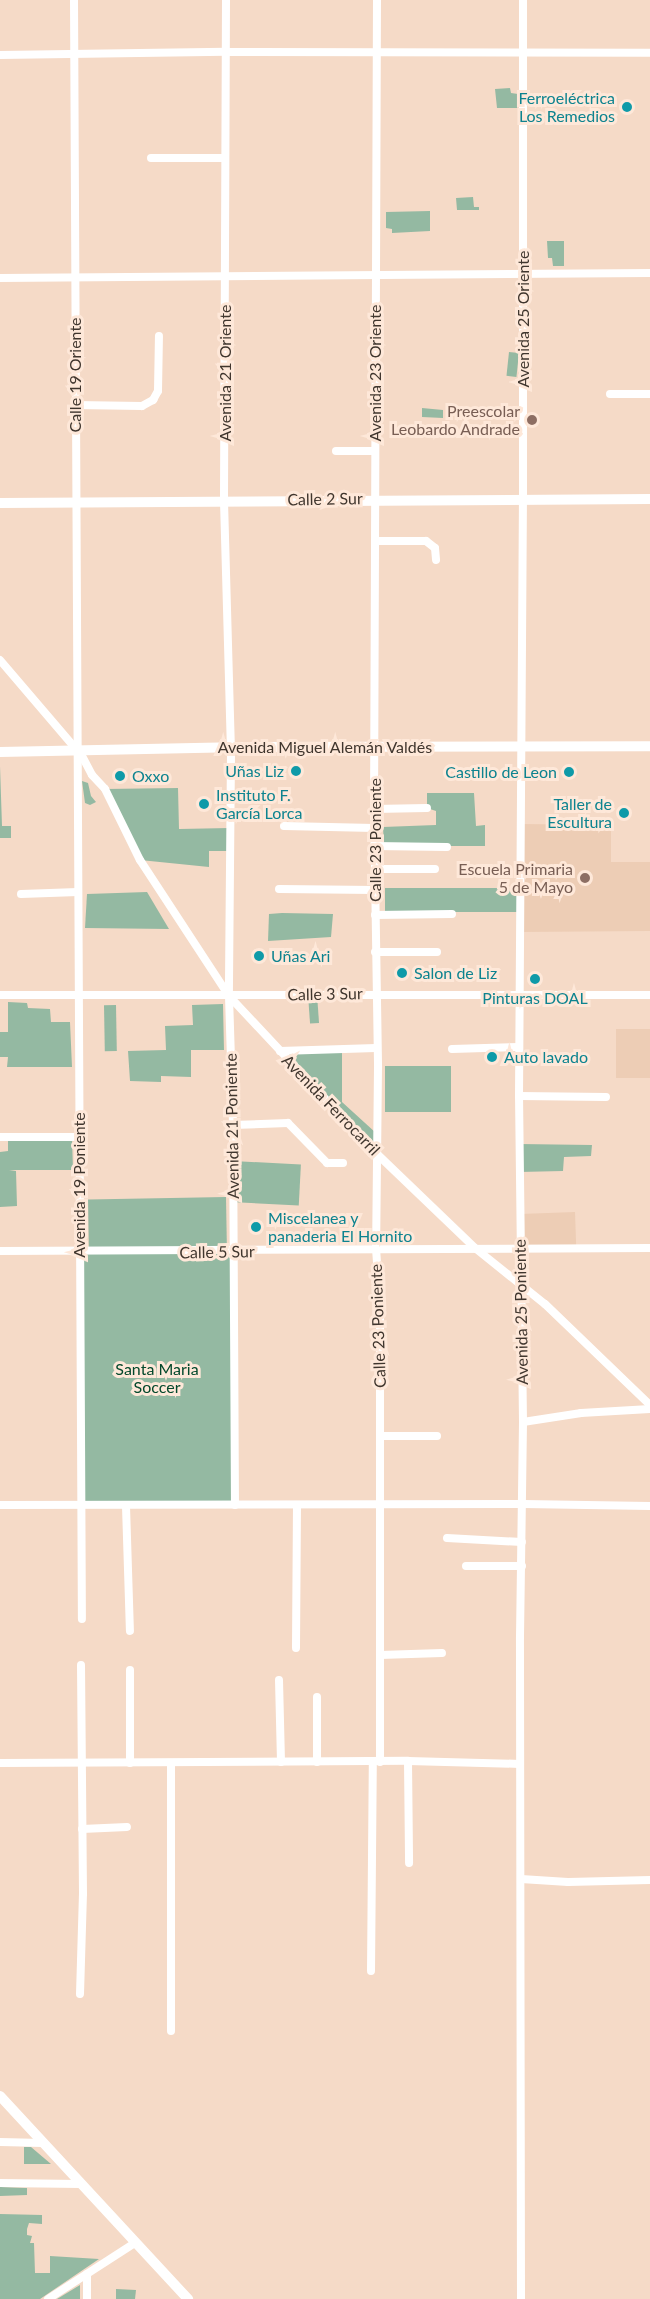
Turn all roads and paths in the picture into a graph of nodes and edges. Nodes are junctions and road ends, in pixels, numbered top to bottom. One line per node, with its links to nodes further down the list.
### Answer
1 (74, 0): 7 (street, Calle 19 Oriente)
2 (226, 0): 5 (street, Avenida 21 Oriente)
3 (377, 0): 8 (street, Avenida 23 Oriente)
4 (523, 0): 9 (street, Avenida 25 Oriente)
5 (226, 52): 7 (street); 8 (street); 12 (street, Avenida 21 Oriente)
6 (650, 53): 9 (street)
7 (74, 54): 10 (street); 17 (street, Calle 19 Oriente)
8 (377, 54): 9 (street); 16 (street, Avenida 23 Oriente)
9 (523, 54): 14 (street, Avenida 25 Oriente)
10 (0, 55)
11 (151, 158): 12 (street)
12 (224, 158): 15 (street, Avenida 21 Oriente)
13 (650, 273): 14 (street)
14 (522, 274): 16 (street); 27 (street, Avenida 25 Oriente)
15 (225, 276): 16 (street); 17 (street); 28 (street, Avenida 21 Oriente)
16 (376, 276): 24 (street, Avenida 23 Oriente)
17 (74, 277): 18 (street); 22 (street, Calle 19 Oriente)
18 (0, 278)
19 (159, 336): 22 (street)
20 (610, 394): 21 (street)
21 (650, 394)
22 (75, 405): 29 (street, Calle 19 Oriente)
23 (336, 451): 24 (street)
24 (374, 451): 25 (street, Avenida 23 Oriente)
25 (374, 499): 27 (main road, Calle 2 Sur); 28 (main road, Calle 2 Sur); 31 (street, Avenida 23 Oriente)
26 (650, 499): 27 (main road, Calle 2 Sur)
27 (523, 500): 34 (street, Avenida 25 Oriente)
28 (224, 501): 29 (main road, Calle 2 Sur); 36 (street, Avenida 21 Oriente)
29 (76, 502): 30 (main road, Calle 2 Sur); 38 (street, Calle 19 Oriente)
30 (0, 503)
31 (375, 541): 32 (street); 37 (street, Avenida 23 Oriente)
32 (436, 560)
33 (0, 660): 38 (street, Avenida Ferrocarril)
34 (522, 746): 35 (main road, Avenida Miguel Alemán Valdés); 37 (main road, Avenida Miguel Alemán Valdés); 57 (street, Avenida 25 Poniente)
35 (650, 746)
36 (231, 747): 37 (main road, Avenida Miguel Alemán Valdés); 38 (main road, Avenida Miguel Alemán Valdés); 61 (street, Avenida 21 Poniente)
37 (375, 747): 40 (street, Calle 23 Poniente)
38 (78, 751): 39 (main road, Avenida Miguel Alemán Valdés); 50 (street, Avenida 19 Poniente); 61 (street, Avenida Ferrocarril)
39 (0, 752)
40 (374, 808): 41 (street); 43 (street, Calle 23 Poniente)
41 (427, 808)
42 (284, 826): 43 (street)
43 (374, 828): 44 (street, Calle 23 Poniente)
44 (374, 846): 45 (street); 46 (street, Calle 23 Poniente)
45 (447, 847)
46 (375, 869): 47 (street); 49 (street, Calle 23 Poniente)
47 (435, 869)
48 (279, 889): 49 (street)
49 (375, 890): 53 (street, Calle 23 Poniente)
50 (78, 892): 51 (street); 59 (street, Avenida 19 Poniente)
51 (21, 894)
52 (452, 914): 53 (street)
53 (375, 915): 54 (street, Calle 23 Poniente)
54 (375, 952): 55 (street); 56 (street, Calle 23 Poniente)
55 (437, 952)
56 (375, 993): 57 (street, Calle 3 Sur); 61 (street, Calle 3 Sur); 63 (street, Calle 23 Poniente)
57 (519, 994): 60 (street, Calle 3 Sur); 62 (street, Avenida 25 Poniente)
58 (0, 995): 59 (street, Calle 3 Sur)
59 (78, 995): 61 (street, Calle 3 Sur); 70 (street, Avenida 19 Poniente)
60 (650, 995)
61 (229, 996): 65 (street, Avenida Ferrocarril); 68 (street, Avenida 21 Poniente)
62 (519, 1047): 64 (street); 66 (street, Avenida 25 Poniente)
63 (376, 1048): 65 (street); 71 (street, Calle 23 Poniente)
64 (452, 1049)
65 (280, 1052): 71 (street, Avenida Ferrocarril)
66 (519, 1096): 67 (street); 75 (street, Avenida 25 Poniente)
67 (606, 1097)
68 (233, 1125): 72 (street); 79 (street, Avenida 21 Poniente)
69 (0, 1137): 70 (street)
70 (79, 1137): 78 (street, Avenida 19 Poniente)
71 (376, 1153): 73 (street, Calle 23 Poniente); 74 (street, Avenida Ferrocarril)
72 (343, 1163)
73 (376, 1248): 74 (street, Calle 5 Sur); 79 (street, Calle 5 Sur); 83 (street, Calle 23 Poniente)
74 (475, 1248): 75 (street, Calle 5 Sur); 80 (street, Avenida Ferrocarril)
75 (520, 1248): 76 (street, Calle 5 Sur); 80 (street, Avenida 25 Poniente)
76 (650, 1248)
77 (0, 1251): 78 (street, Calle 5 Sur)
78 (79, 1252): 79 (street, Calle 5 Sur); 90 (street, Avenida 19 Poniente)
79 (233, 1252): 85 (street, Avenida 21 Poniente)
80 (519, 1282): 81 (street, Avenida Ferrocarril); 82 (street, Avenida 25 Poniente)
81 (650, 1407): 82 (street)
82 (523, 1422): 87 (street, Avenida 25 Poniente)
83 (380, 1436): 84 (street); 86 (street, Calle 23 Poniente)
84 (437, 1436)
85 (235, 1504): 89 (street); 91 (street)
86 (380, 1504): 87 (street); 89 (street); 101 (street, Calle 23 Poniente)
87 (523, 1504): 92 (street); 94 (street, Avenida 25 Poniente)
88 (0, 1505): 90 (street)
89 (297, 1505): 99 (street)
90 (80, 1506): 91 (street); 97 (street, Avenida 19 Poniente)
91 (126, 1506): 98 (street)
92 (650, 1506)
93 (447, 1538): 94 (street)
94 (522, 1542): 96 (street, Avenida 25 Poniente)
95 (466, 1566): 96 (street)
96 (522, 1566): 114 (street, Avenida 25 Poniente)
97 (82, 1619)
98 (130, 1631)
99 (296, 1648)
100 (442, 1653): 101 (street)
101 (380, 1655): 109 (street, Calle 23 Poniente)
102 (81, 1665): 111 (street)
103 (130, 1670): 112 (street)
104 (279, 1680): 107 (street)
105 (318, 1697): 108 (street)
106 (408, 1761): 109 (street); 114 (street); 117 (street)
107 (281, 1762): 108 (street); 113 (street)
108 (318, 1762): 109 (street)
109 (376, 1762): 120 (street, Calle 23 Poniente)
110 (0, 1763): 111 (street)
111 (81, 1763): 112 (street); 116 (street)
112 (130, 1763): 113 (street)
113 (171, 1763): 122 (street)
114 (520, 1764): 118 (street, Avenida 25 Poniente)
115 (127, 1827): 116 (street)
116 (82, 1829): 121 (street)
117 (409, 1863)
118 (521, 1879): 119 (street); 133 (street, Avenida 25 Poniente)
119 (650, 1880)
120 (371, 1971)
121 (80, 1994)
122 (171, 2031)
123 (0, 2097): 125 (main road)
124 (0, 2142): 125 (street)
125 (43, 2144): 127 (main road)
126 (0, 2183): 127 (street)
127 (81, 2184): 128 (main road)
128 (135, 2243): 129 (street); 132 (main road)
129 (87, 2274): 130 (street); 131 (street)
130 (48, 2299)
131 (87, 2299)
132 (188, 2299)
133 (521, 2299)

